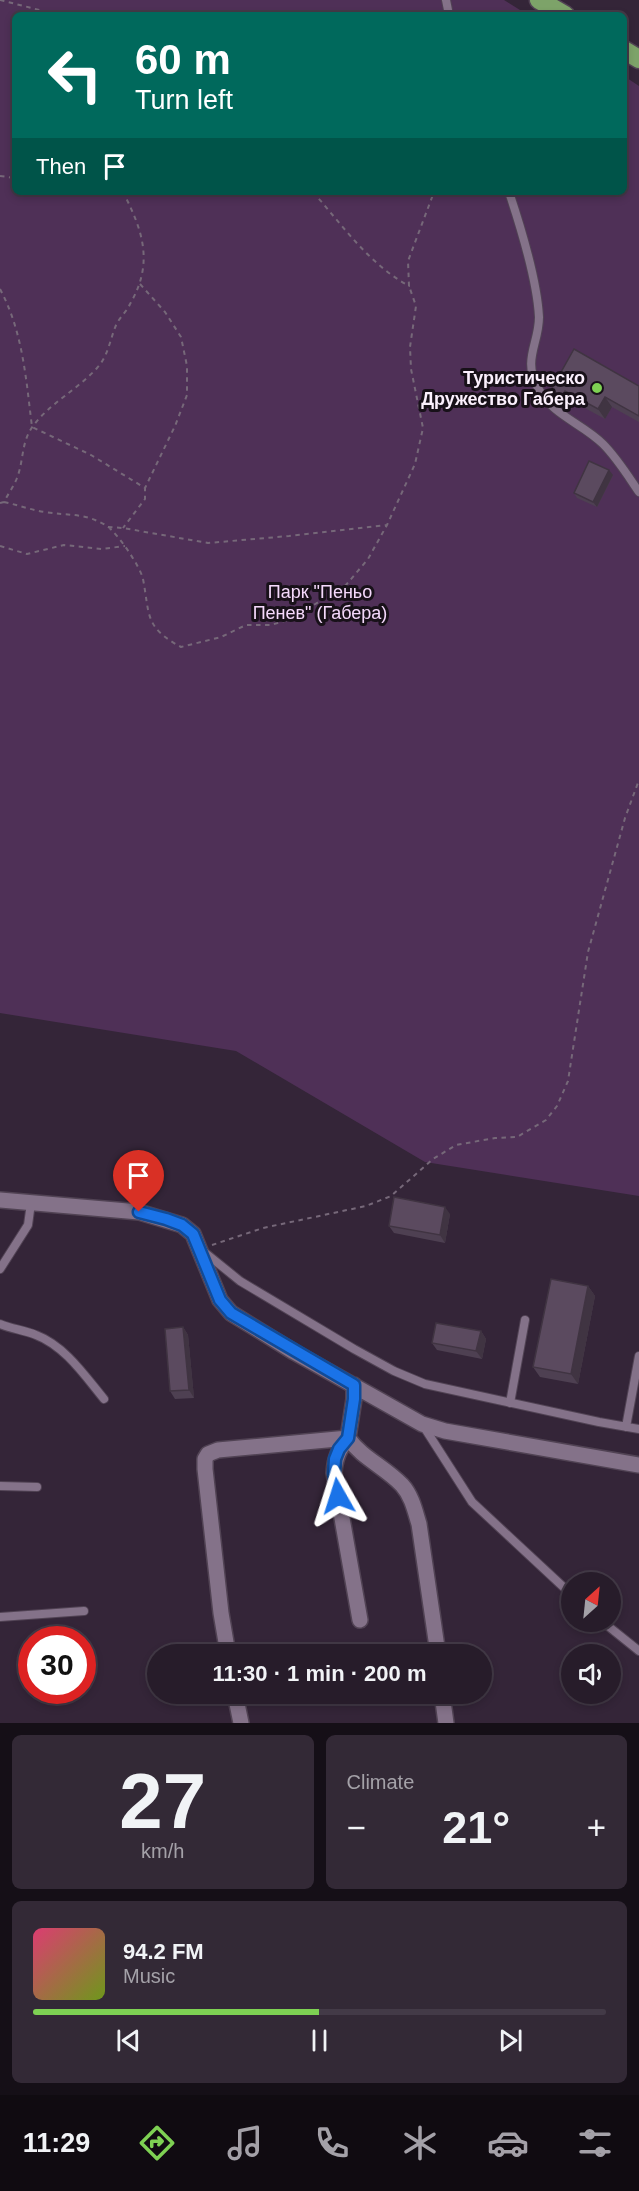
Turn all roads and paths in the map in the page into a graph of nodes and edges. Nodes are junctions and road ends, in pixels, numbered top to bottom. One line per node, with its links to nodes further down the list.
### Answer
1 (0, 0): 3 (path)
2 (539, 0): 4 (main road)
3 (47, 12)
4 (560, 12)
5 (125, 195): 9 (path)
6 (315, 195): 10 (path)
7 (433, 195): 10 (path)
8 (510, 195): 14 (lane)
9 (140, 284): 12 (path); 13 (path)
10 (410, 286): 17 (path)
11 (0, 289): 12 (path)
12 (32, 427): 13 (path); 16 (path)
13 (145, 488): 19 (path)
14 (639, 492)
15 (0, 502): 16 (path)
16 (4, 502): 18 (path)
17 (387, 525): 19 (path); 21 (path)
18 (108, 527): 19 (path); 21 (path)
19 (123, 528)
20 (0, 546): 21 (path)
21 (125, 546)
22 (639, 780): 25 (path)
23 (0, 1200): 24 (street)
24 (31, 1203): 25 (street); 26 (lane)
25 (200, 1248): 30 (street); 32 (lane)
26 (0, 1269)
27 (525, 1320): 32 (lane)
28 (0, 1324): 31 (lane)
29 (639, 1356): 34 (lane)
30 (354, 1385): 33 (street); 36 (street)
31 (104, 1399)
32 (510, 1403): 34 (lane)
33 (422, 1424): 37 (street); 40 (lane)
34 (627, 1427): 35 (lane)
35 (639, 1429)
36 (348, 1438): 43 (street); 45 (street); 46 (street)
37 (639, 1464)
38 (0, 1486): 39 (lane)
39 (37, 1487)
40 (561, 1585)
41 (84, 1611): 42 (lane)
42 (0, 1617)
43 (360, 1620)
44 (615, 1632): 47 (lane)
45 (226, 1644)
46 (437, 1644)
47 (639, 1651)
48 (238, 1704): 50 (street)
49 (443, 1704): 51 (street)
50 (241, 1723)
51 (446, 1723)

